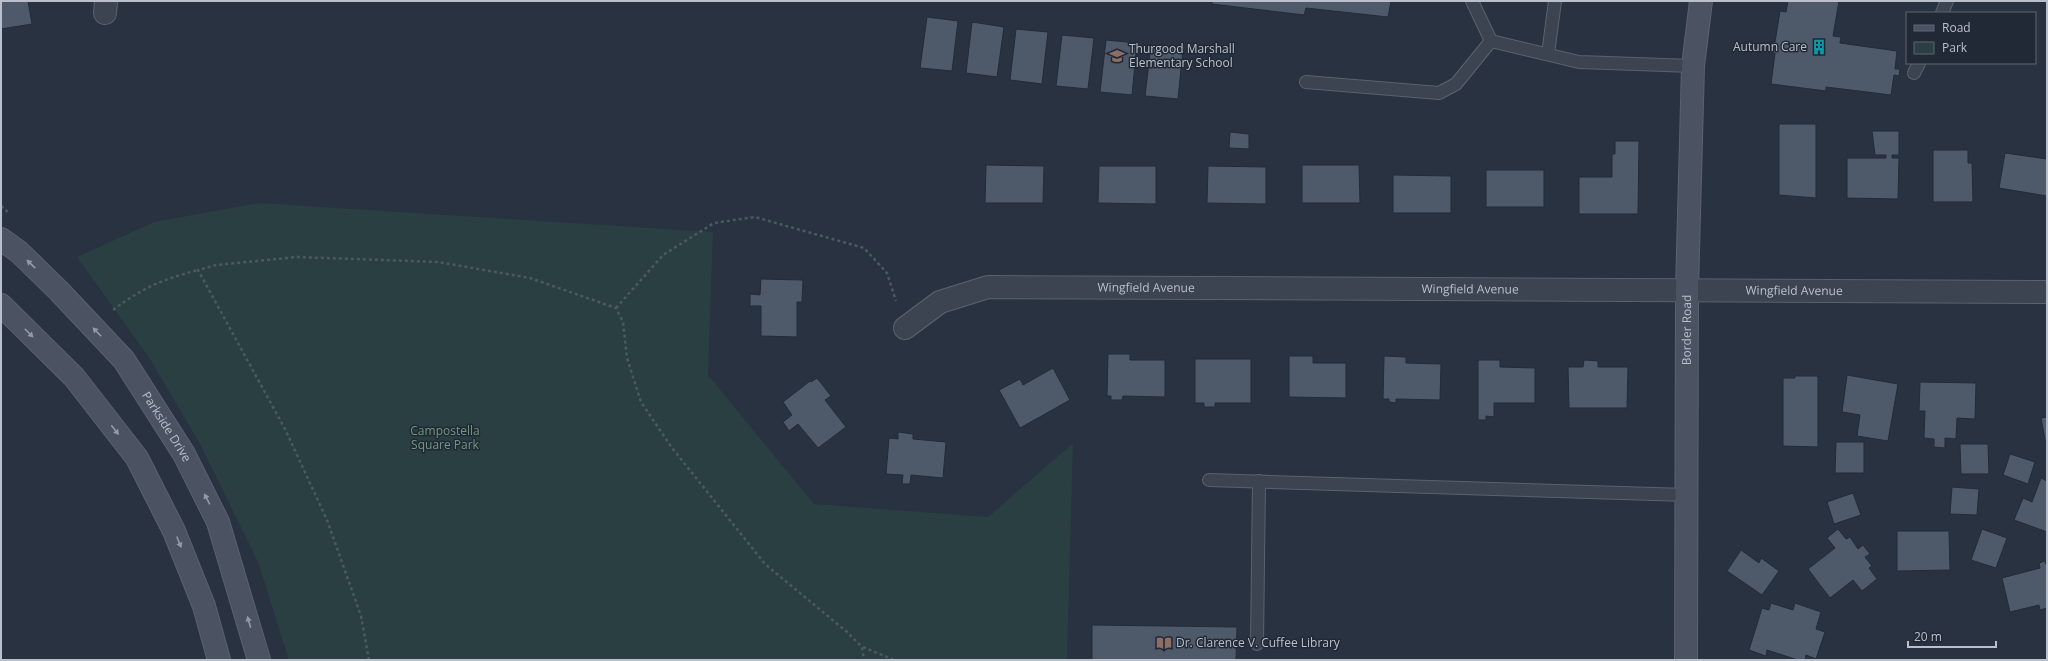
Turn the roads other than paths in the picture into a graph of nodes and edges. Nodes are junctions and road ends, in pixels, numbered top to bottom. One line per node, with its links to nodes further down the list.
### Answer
1 (1472, 1): 6 (lane)
2 (1555, 1): 7 (lane)
3 (1701, 1): 8 (street, Border Road)
4 (1947, 1): 5 (lane)
5 (1942, 12)
6 (1491, 41): 7 (lane); 9 (lane)
7 (1548, 54): 8 (lane)
8 (1693, 66): 11 (street, Border Road)
9 (1306, 82)
10 (1, 238): 20 (street, Parkside Drive, one-way to 10)
11 (1687, 289): 12 (street, Wingfield Avenue); 14 (street, Wingfield Avenue); 17 (street, Border Road)
12 (2047, 292)
13 (1, 305): 19 (street, one-way to 19)
14 (905, 328)
15 (1209, 480): 16 (lane)
16 (1259, 481): 17 (lane); 18 (lane)
17 (1686, 495): 21 (street, Border Road)
18 (1257, 644)
19 (219, 660)
20 (259, 660)
21 (1686, 660)

